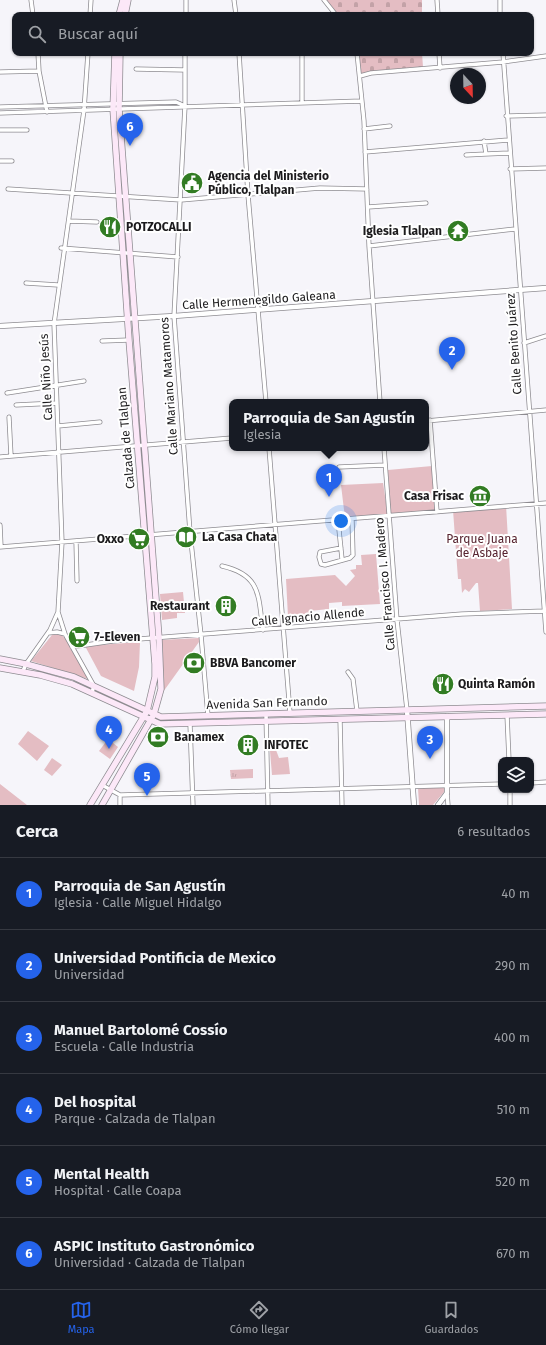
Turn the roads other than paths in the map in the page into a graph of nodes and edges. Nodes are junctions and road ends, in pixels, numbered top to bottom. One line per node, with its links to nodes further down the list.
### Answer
1 (31, 0): 10 (street)
2 (91, 0): 11 (street)
3 (123, 0): 12 (main road)
4 (128, 0): 13 (main road)
5 (186, 0): 14 (street)
6 (234, 0): 15 (street)
7 (324, 0): 16 (street)
8 (437, 0): 17 (street)
9 (500, 0): 18 (street)
10 (33, 12)
11 (90, 12)
12 (120, 12)
13 (126, 12)
14 (186, 12)
15 (236, 12)
16 (334, 12)
17 (438, 12)
18 (500, 12)
19 (38, 56): 34 (street)
20 (88, 56): 39 (street, Calle Niño Jesús)
21 (115, 56): 42 (main road, Calzada de Tlalpan)
22 (120, 56): 42 (main road, Calzada de Tlalpan)
23 (185, 56): 33 (street, Calle Mariano Matamoros)
24 (239, 56): 40 (street)
25 (302, 56): 38 (street)
26 (357, 56): 36 (street)
27 (439, 56): 31 (street)
28 (502, 56): 30 (street, Calle Benito Juárez)
29 (546, 56): 30 (street)
30 (503, 62): 31 (street); 49 (street, Calle Benito Juárez)
31 (440, 68): 36 (street)
32 (136, 69): 33 (street)
33 (185, 70): 43 (street, Calle Mariano Matamoros)
34 (39, 71): 35 (street); 41 (street)
35 (0, 72)
36 (360, 76): 37 (street)
37 (362, 101): 38 (street); 51 (street)
38 (302, 102): 40 (street)
39 (85, 103): 41 (street); 42 (street); 45 (street, Calle Niño Jesús)
40 (243, 104): 43 (street); 67 (street)
41 (45, 106): 44 (street); 46 (street)
42 (116, 106): 43 (street); 45 (street); 68 (main road, Calzada de Tlalpan); 69 (main road, Calzada de Tlalpan)
43 (185, 106): 70 (street, Calle Mariano Matamoros)
44 (0, 107)
45 (84, 110): 46 (street); 66 (street, Calle Niño Jesús)
46 (47, 112): 47 (street)
47 (0, 113)
48 (546, 115): 49 (street)
49 (506, 116): 54 (street, Calle Benito Juárez)
50 (390, 126): 51 (street)
51 (364, 129): 56 (street)
52 (0, 130): 53 (street)
53 (27, 130)
54 (508, 140): 55 (street); 57 (street, Calle Benito Juárez)
55 (484, 141): 56 (street); 58 (street)
56 (365, 152): 65 (street)
57 (509, 153): 58 (street); 63 (street, Calle Benito Juárez)
58 (486, 154): 59 (street)
59 (466, 155)
60 (0, 161): 61 (street)
61 (12, 161)
62 (546, 168): 63 (street)
63 (510, 169): 75 (street, Calle Benito Juárez)
64 (8, 189): 66 (street)
65 (367, 189): 67 (street); 72 (street)
66 (73, 194): 68 (street); 73 (street, Calle Niño Jesús)
67 (248, 195): 70 (street); 86 (street)
68 (119, 196): 69 (street); 78 (main road, Calzada de Tlalpan)
69 (126, 197): 70 (street); 79 (main road, Calzada de Tlalpan)
70 (181, 200): 80 (street, Calle Mariano Matamoros)
71 (426, 203): 72 (street)
72 (368, 207): 76 (street)
73 (69, 221): 74 (street); 77 (street, Calle Niño Jesús)
74 (97, 222)
75 (515, 228): 76 (street); 84 (street, Calle Benito Juárez)
76 (369, 246): 85 (street)
77 (62, 248): 78 (street); 82 (street, Calle Niño Jesús)
78 (123, 253): 79 (street); 88 (main road, Calzada de Tlalpan)
79 (130, 253): 80 (street); 89 (main road, Calzada de Tlalpan)
80 (178, 257): 87 (street, Calle Mariano Matamoros)
81 (26, 283): 82 (street)
82 (58, 285): 90 (street, Calle Niño Jesús)
83 (546, 288): 84 (street, Calle Hermenegildo Galeana)
84 (520, 290): 85 (street, Calle Hermenegildo Galeana); 95 (street, Calle Benito Juárez)
85 (372, 302): 86 (street, Calle Hermenegildo Galeana); 100 (street)
86 (258, 310): 87 (street, Calle Hermenegildo Galeana); 99 (street)
87 (174, 316): 89 (street, Calle Hermenegildo Galeana); 111 (street, Calle Mariano Matamoros)
88 (127, 318): 89 (street, Calle Hermenegildo Galeana); 90 (street, Calle Hermenegildo Galeana); 93 (main road, Calzada de Tlalpan)
89 (134, 318): 112 (main road, Calzada de Tlalpan)
90 (54, 324): 91 (street, Calle Hermenegildo Galeana); 97 (street, Calle Niño Jesús)
91 (0, 326)
92 (546, 336): 95 (street)
93 (129, 340): 94 (street); 112 (main road, Calzada de Tlalpan)
94 (102, 341)
95 (524, 343): 104 (street, Calle Benito Juárez)
96 (84, 381): 97 (street)
97 (56, 385): 98 (street); 101 (street, Calle Niño Jesús)
98 (7, 393)
99 (266, 399)
100 (380, 399)
101 (57, 403): 102 (street); 108 (street, Calle Niño Jesús)
102 (16, 405)
103 (546, 410): 104 (street)
104 (529, 412): 106 (street); 121 (street, Calle Benito Juárez)
105 (9, 417): 116 (street)
106 (429, 421)
107 (100, 422): 108 (street)
108 (58, 426): 115 (street, Calle Niño Jesús)
109 (429, 430): 122 (street)
110 (229, 438): 111 (street)
111 (183, 441): 112 (street); 128 (street, Calle Mariano Matamoros)
112 (141, 445): 115 (street); 129 (main road, Calzada de Tlalpan)
113 (269, 451): 127 (street)
114 (384, 451): 118 (street, Calle Francisco I. Madero)
115 (60, 452): 116 (street); 131 (street, Calle Niño Jesús)
116 (11, 456): 117 (street)
117 (0, 457)
118 (385, 465): 119 (street); 123 (street, Calle Francisco I. Madero)
119 (339, 468)
120 (546, 503): 121 (street)
121 (536, 504): 122 (street); 137 (street, Calle Benito Juárez)
122 (438, 512): 123 (street)
123 (389, 516): 124 (street); 139 (street, Calle Francisco I. Madero)
124 (352, 519): 125 (street); 134 (street)
125 (338, 520): 127 (street); 133 (street)
126 (0, 525): 132 (street)
127 (276, 525): 128 (street); 140 (street)
128 (190, 532): 129 (street); 145 (street, Calle Mariano Matamoros)
129 (148, 535): 130 (street); 146 (main road, Calzada de Tlalpan)
130 (76, 540): 131 (street); 136 (street)
131 (62, 542): 132 (street); 138 (street, Calle Niño Jesús)
132 (0, 547)
133 (341, 548): 134 (street); 134 (street)
134 (342, 560)
135 (222, 566): 141 (street)
136 (77, 580)
137 (545, 611): 139 (street, Calle Ignacio Allende); 142 (street, Calle Benito Juárez)
138 (58, 612): 143 (street); 144 (street, Calle Niño Jesús)
139 (397, 620): 140 (street, Calle Ignacio Allende); 158 (street, Calle Francisco I. Madero)
140 (284, 629): 141 (street, Calle Ignacio Allende); 161 (street)
141 (263, 630): 145 (street, Calle Ignacio Allende)
142 (546, 632)
143 (48, 633): 144 (street); 150 (street)
144 (66, 634): 147 (street, Calle Niño Jesús)
145 (201, 635): 146 (street, Calle Ignacio Allende); 166 (street, Calle Mariano Matamoros)
146 (156, 638): 147 (street, Calle Ignacio Allende); 159 (main road, Calzada de Tlalpan); 162 (main road, Calzada de Tlalpan)
147 (72, 647): 155 (street, Calle Niño Jesús)
148 (0, 659): 149 (main road, Avenida San Fernando)
149 (13, 661): 150 (main road, Avenida San Fernando); 152 (main road)
150 (26, 664): 153 (street); 155 (main road, Avenida San Fernando)
151 (0, 668): 152 (main road, Avenida San Fernando)
152 (14, 670): 153 (main road, Avenida San Fernando)
153 (23, 672): 156 (main road, Avenida San Fernando)
154 (348, 672): 160 (street)
155 (94, 686): 156 (street); 159 (main road, Avenida San Fernando)
156 (92, 692): 168 (main road, Avenida San Fernando)
157 (546, 706): 158 (main road, Avenida San Fernando)
158 (407, 710): 160 (main road, Avenida San Fernando); 169 (street, Calle Francisco I. Madero)
159 (146, 711): 162 (main road, Avenida San Fernando); 168 (main road, Calzada de Tlalpan)
160 (357, 711): 161 (main road, Avenida San Fernando)
161 (290, 713): 163 (main road, Avenida San Fernando)
162 (154, 714): 166 (main road, Avenida San Fernando); 171 (main road, Calzada de Tlalpan)
163 (266, 714): 166 (main road, Avenida San Fernando); 172 (street)
164 (546, 714): 165 (main road, Avenida San Fernando)
165 (507, 715): 167 (main road, Avenida San Fernando); 174 (street)
166 (208, 716)
167 (447, 716): 169 (main road, Avenida San Fernando); 179 (street)
168 (143, 718): 171 (main road, Avenida San Fernando); 178 (main road, Calzada de Tlalpan)
169 (408, 718): 170 (main road, Avenida San Fernando); 180 (street, Calle Francisco I. Madero)
170 (340, 719): 172 (main road, Avenida San Fernando); 181 (street)
171 (150, 721): 173 (main road, Avenida San Fernando); 182 (main road, Calzada de Tlalpan)
172 (266, 721): 173 (main road, Avenida San Fernando); 183 (street)
173 (190, 724): 184 (street)
174 (509, 757)
175 (546, 782): 176 (street)
176 (534, 783)
177 (498, 784): 179 (street)
178 (102, 785): 182 (street); 188 (main road, Calzada de Tlalpan)
179 (448, 785): 180 (street); 185 (street)
180 (413, 786): 181 (street); 194 (street, Calle Francisco I. Madero)
181 (342, 788): 183 (street); 193 (street)
182 (110, 790): 187 (street); 189 (main road, Calzada de Tlalpan)
183 (268, 791): 184 (street); 192 (street)
184 (193, 793): 187 (street); 191 (street)
185 (447, 793): 195 (street); 196 (street)
186 (510, 793): 197 (street)
187 (120, 795): 190 (street)
188 (90, 805)
189 (102, 805)
190 (120, 805)
191 (193, 805)
192 (268, 805)
193 (342, 805)
194 (414, 805)
195 (438, 805)
196 (448, 805)
197 (510, 805)

